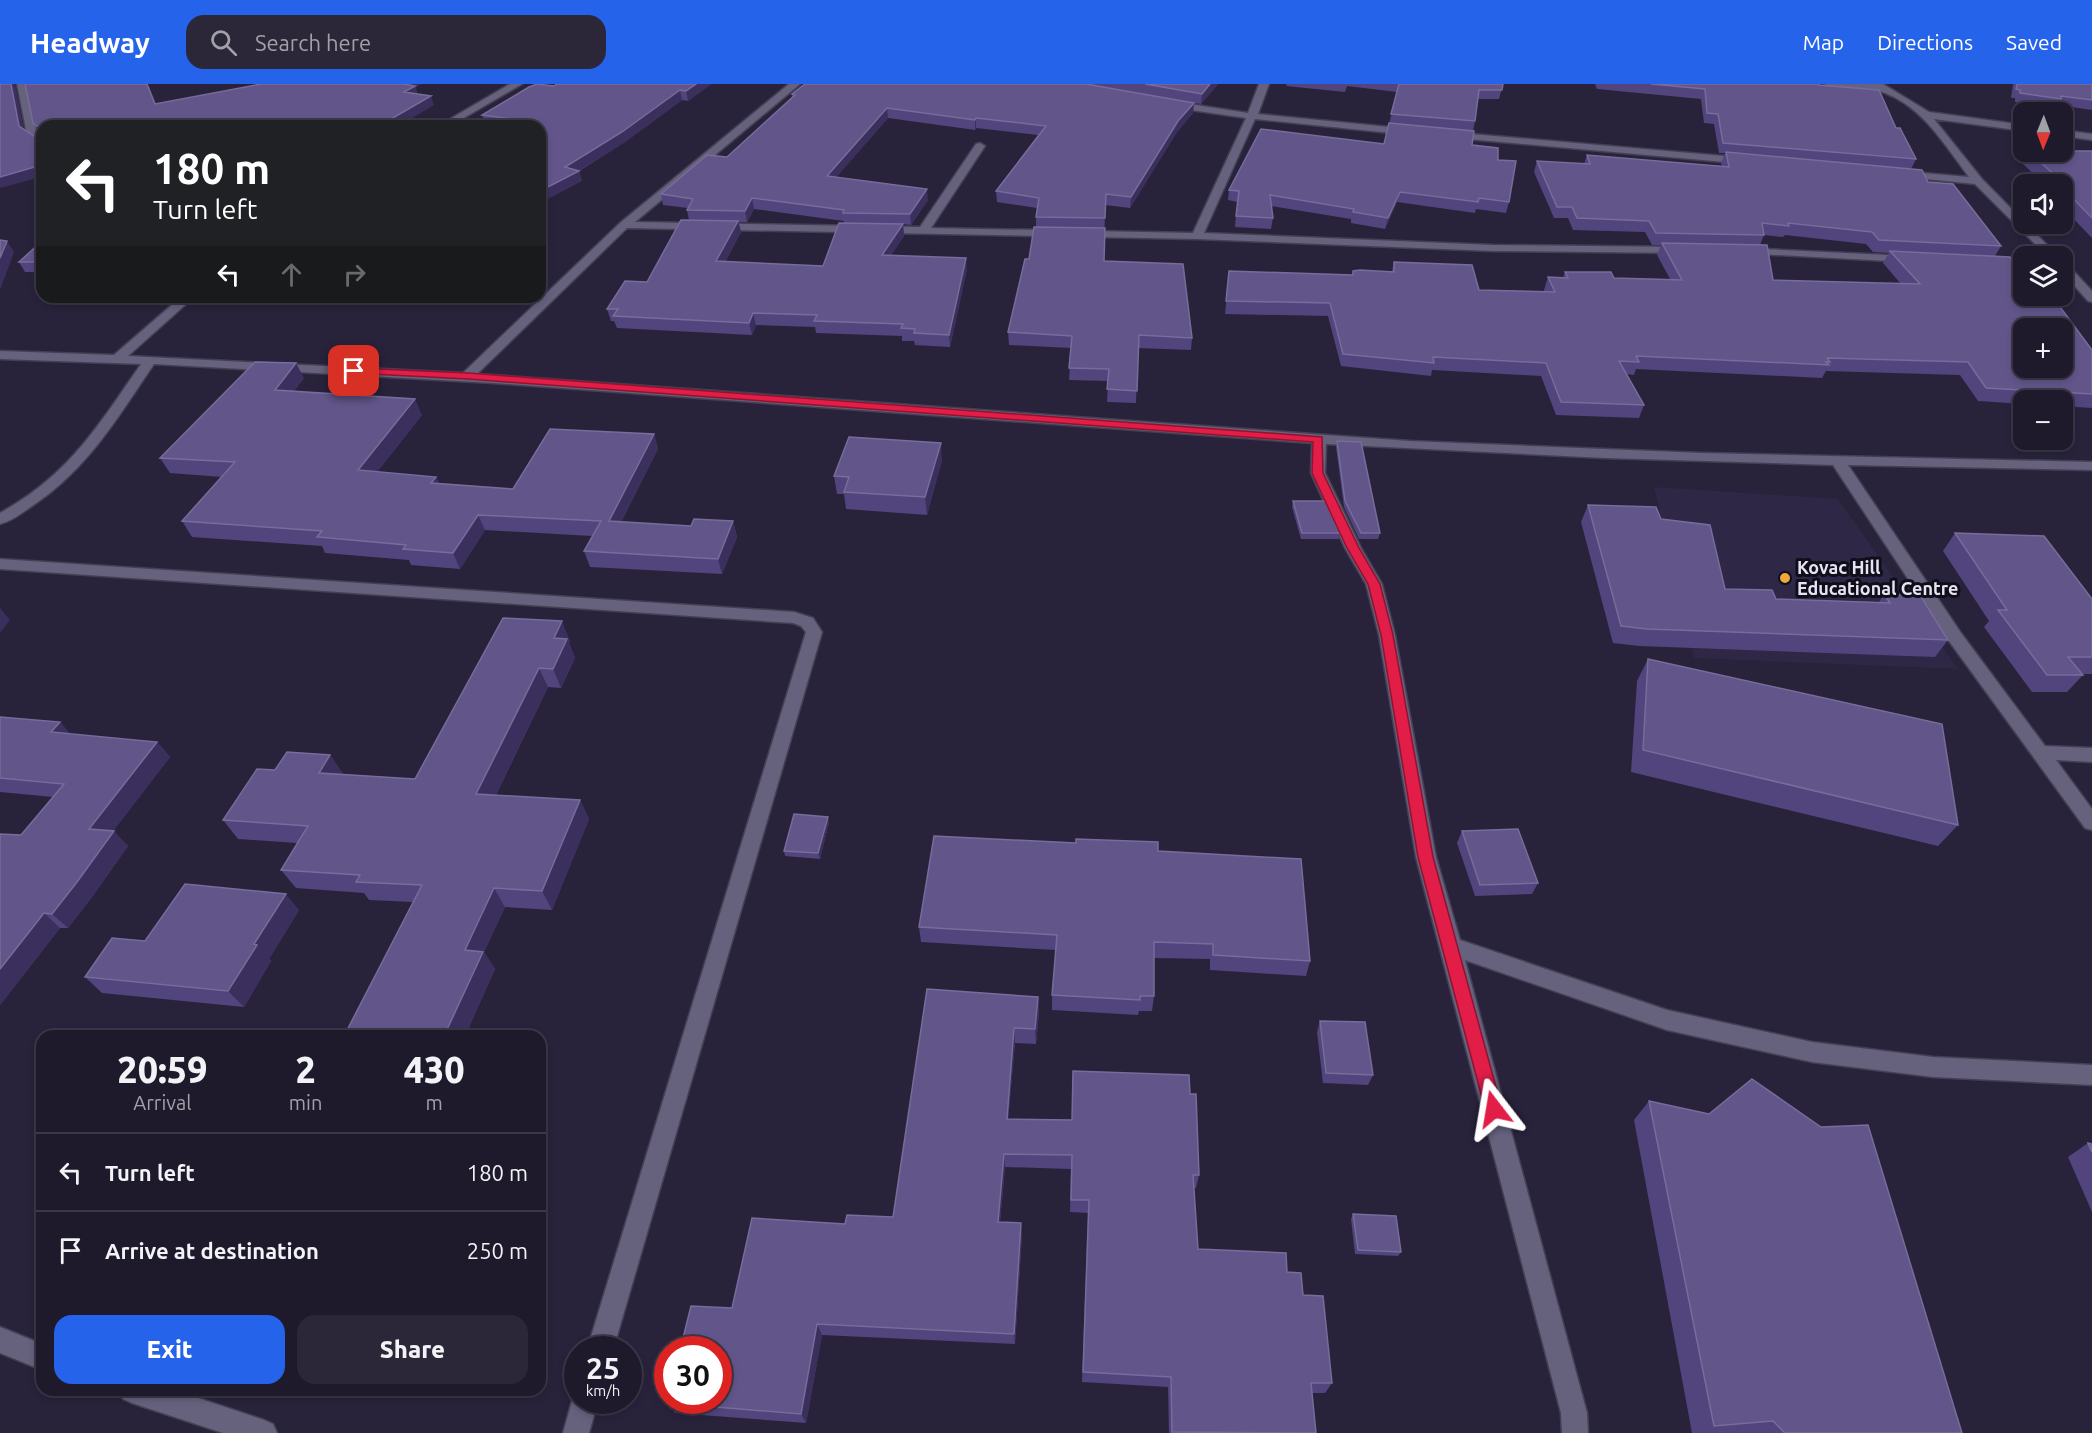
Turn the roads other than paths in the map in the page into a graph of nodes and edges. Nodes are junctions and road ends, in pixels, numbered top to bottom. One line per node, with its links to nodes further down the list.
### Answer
1 (22, 84): 17 (street)
2 (517, 84): 11 (street)
3 (795, 84): 22 (street)
4 (1264, 84): 10 (street)
5 (1830, 84): 7 (street)
6 (1876, 84): 7 (street)
7 (1886, 90): 9 (street)
8 (1155, 102): 10 (street)
9 (1926, 115): 12 (street); 21 (street)
10 (1252, 116): 13 (street); 24 (street)
11 (454, 120)
12 (2013, 127)
13 (1426, 133)
14 (1438, 134): 19 (street)
15 (2073, 134): 16 (street)
16 (2092, 137)
17 (36, 138)
18 (980, 146): 23 (street)
19 (1755, 162)
20 (1884, 173): 21 (street)
21 (1978, 181): 25 (street)
22 (624, 225): 23 (street); 33 (street)
23 (923, 231): 24 (street)
24 (1197, 236): 26 (street)
25 (2043, 246)
26 (1695, 250)
27 (1730, 251): 28 (street)
28 (1918, 260)
29 (1977, 262): 30 (street)
30 (2013, 264)
31 (2073, 277): 32 (street)
32 (2089, 292)
33 (546, 300)
34 (182, 303): 37 (street)
35 (543, 303): 39 (street)
36 (0, 355): 37 (street)
37 (118, 358): 38 (street)
38 (150, 361): 39 (street); 43 (street)
39 (468, 376): 40 (street)
40 (1318, 439): 41 (street); 48 (street)
41 (1838, 461): 42 (street); 45 (street)
42 (2092, 466)
43 (0, 519)
44 (0, 564): 50 (street)
45 (2040, 753): 46 (street); 47 (street)
46 (2092, 755)
47 (2092, 823)
48 (1451, 946): 49 (street); 57 (street)
49 (2092, 1075)
50 (604, 1336)
51 (0, 1340): 52 (street)
52 (36, 1355)
53 (150, 1396): 55 (street)
54 (581, 1414): 56 (street)
55 (264, 1433)
56 (576, 1433)
57 (1575, 1433)

